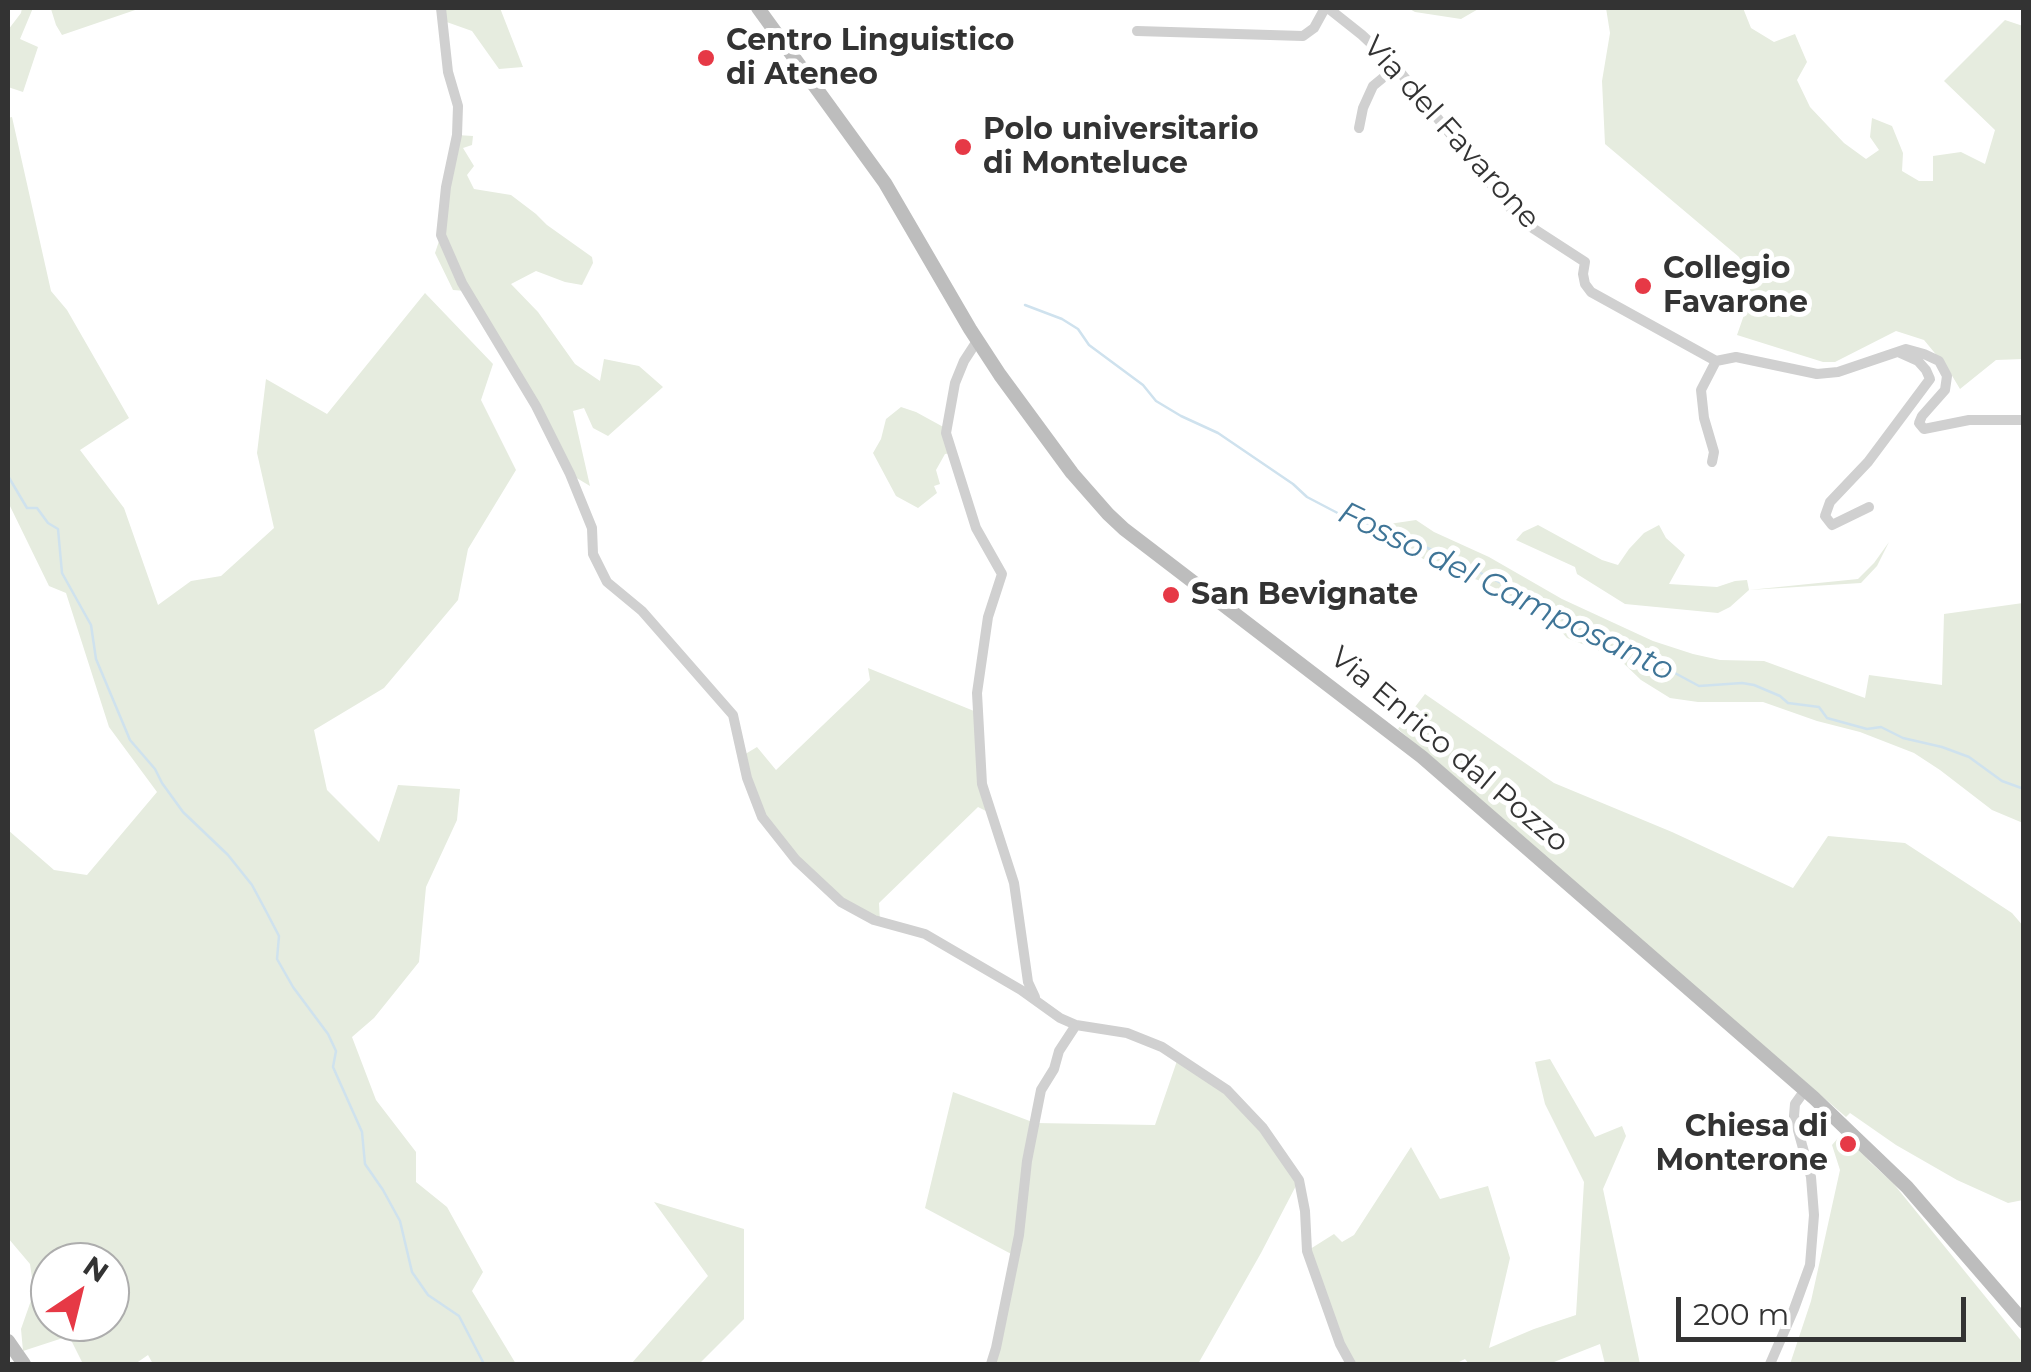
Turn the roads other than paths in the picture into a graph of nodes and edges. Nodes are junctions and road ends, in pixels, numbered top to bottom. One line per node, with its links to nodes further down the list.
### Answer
1 (441, 8): 13 (street)
2 (758, 8): 7 (street, Via Enrico dal Pozzo)
3 (1326, 8): 4 (street, Via del Favarone); 5 (street, Via del Favarone)
4 (1137, 31)
5 (1396, 67): 6 (street); 9 (street, Via del Favarone)
6 (1359, 128)
7 (977, 342): 13 (street); 15 (street, Via Enrico dal Pozzo)
8 (1898, 352): 9 (street, Via del Favarone); 10 (street); 12 (street)
9 (1716, 360): 11 (street)
10 (2024, 420)
11 (1712, 462)
12 (1868, 508)
13 (1038, 1002): 14 (street)
14 (1076, 1025): 19 (street); 20 (street)
15 (1805, 1090): 16 (street, Via Enrico dal Pozzo); 21 (street)
16 (2024, 1322)
17 (8, 1341): 18 (street)
18 (24, 1364)
19 (991, 1364)
20 (1351, 1364)
21 (1770, 1364)

